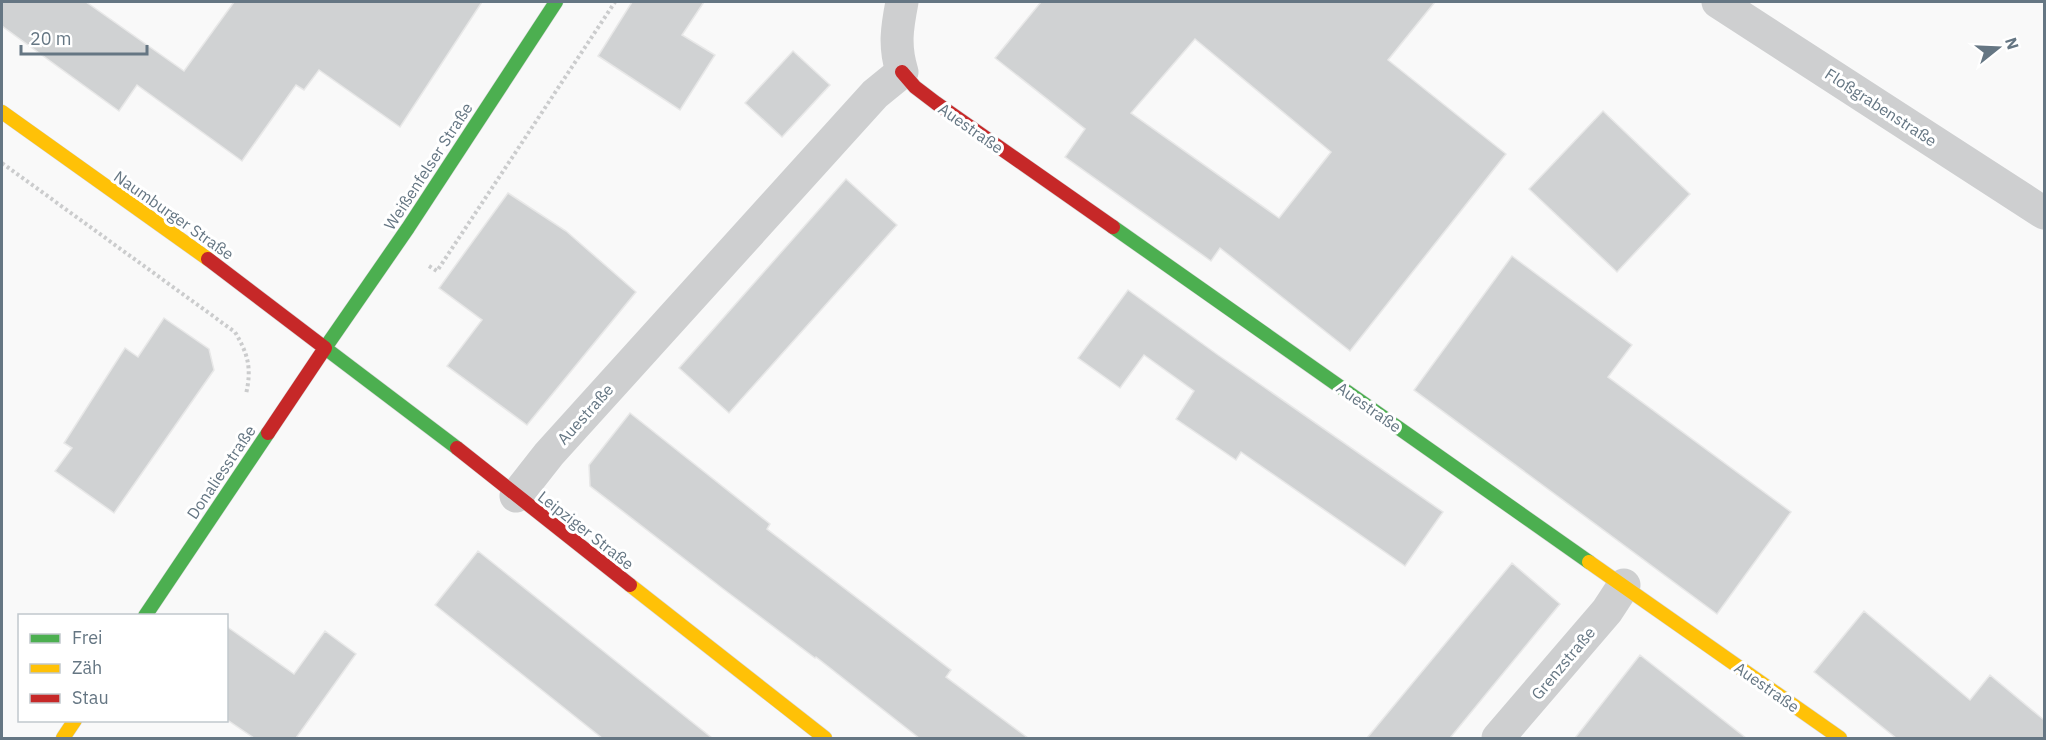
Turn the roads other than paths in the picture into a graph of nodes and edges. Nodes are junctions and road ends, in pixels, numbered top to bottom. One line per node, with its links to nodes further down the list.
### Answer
1 (556, 2): 7 (street, Weißenfelser Straße)
2 (902, 2): 4 (street)
3 (1718, 2): 6 (street, Floßgrabenstraße)
4 (902, 72): 8 (street, Auestraße); 9 (street, Auestraße)
5 (2, 112): 7 (street, Naumburger Straße)
6 (2044, 213)
7 (325, 348): 8 (street, Leipziger Straße); 10 (street, Donaliesstraße)
8 (516, 496): 13 (street, Leipziger Straße)
9 (1624, 585): 14 (street, Grenzstraße); 15 (street, Auestraße)
10 (146, 614)
11 (74, 722): 12 (street)
12 (63, 738)
13 (825, 738)
14 (1498, 738)
15 (1840, 738)

